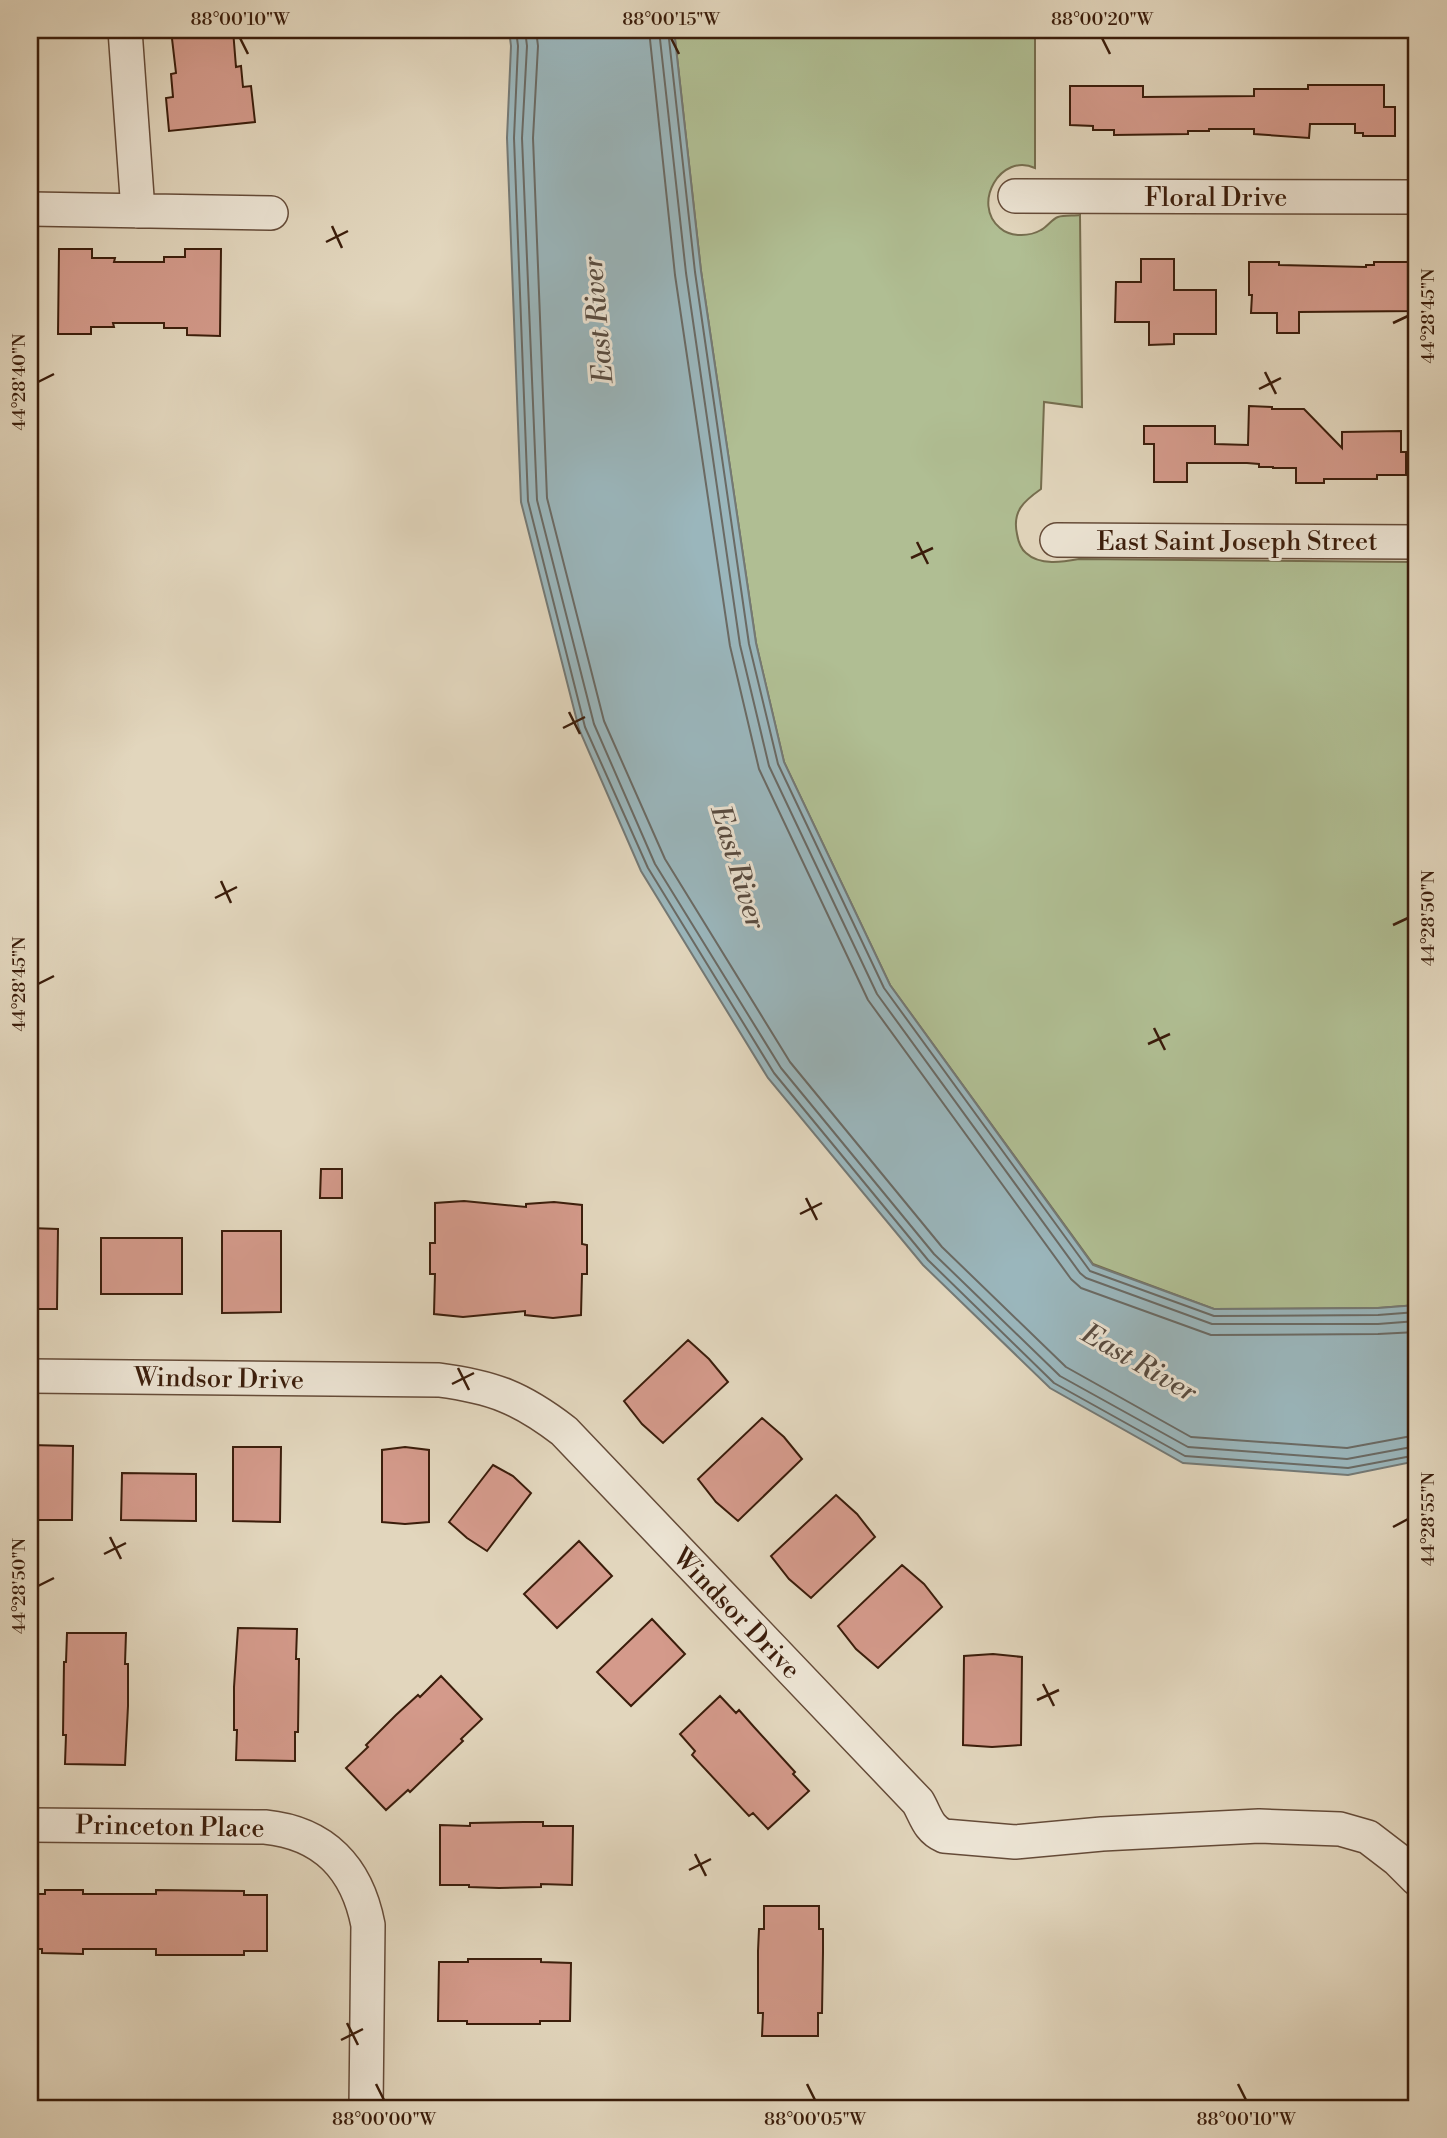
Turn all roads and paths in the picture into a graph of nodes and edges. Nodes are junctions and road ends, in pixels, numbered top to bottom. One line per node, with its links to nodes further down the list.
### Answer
1 (125, 30): 5 (street)
2 (1015, 196): 3 (street, Floral Drive)
3 (1417, 197)
4 (30, 209): 5 (street)
5 (138, 211): 6 (street)
6 (271, 213)
7 (1057, 540): 8 (street, East Saint Joseph Street)
8 (1417, 542)
9 (30, 1376): 11 (street, Windsor Drive)
10 (30, 1825): 12 (street, Princeton Place)
11 (1417, 1879)
12 (366, 2108)

